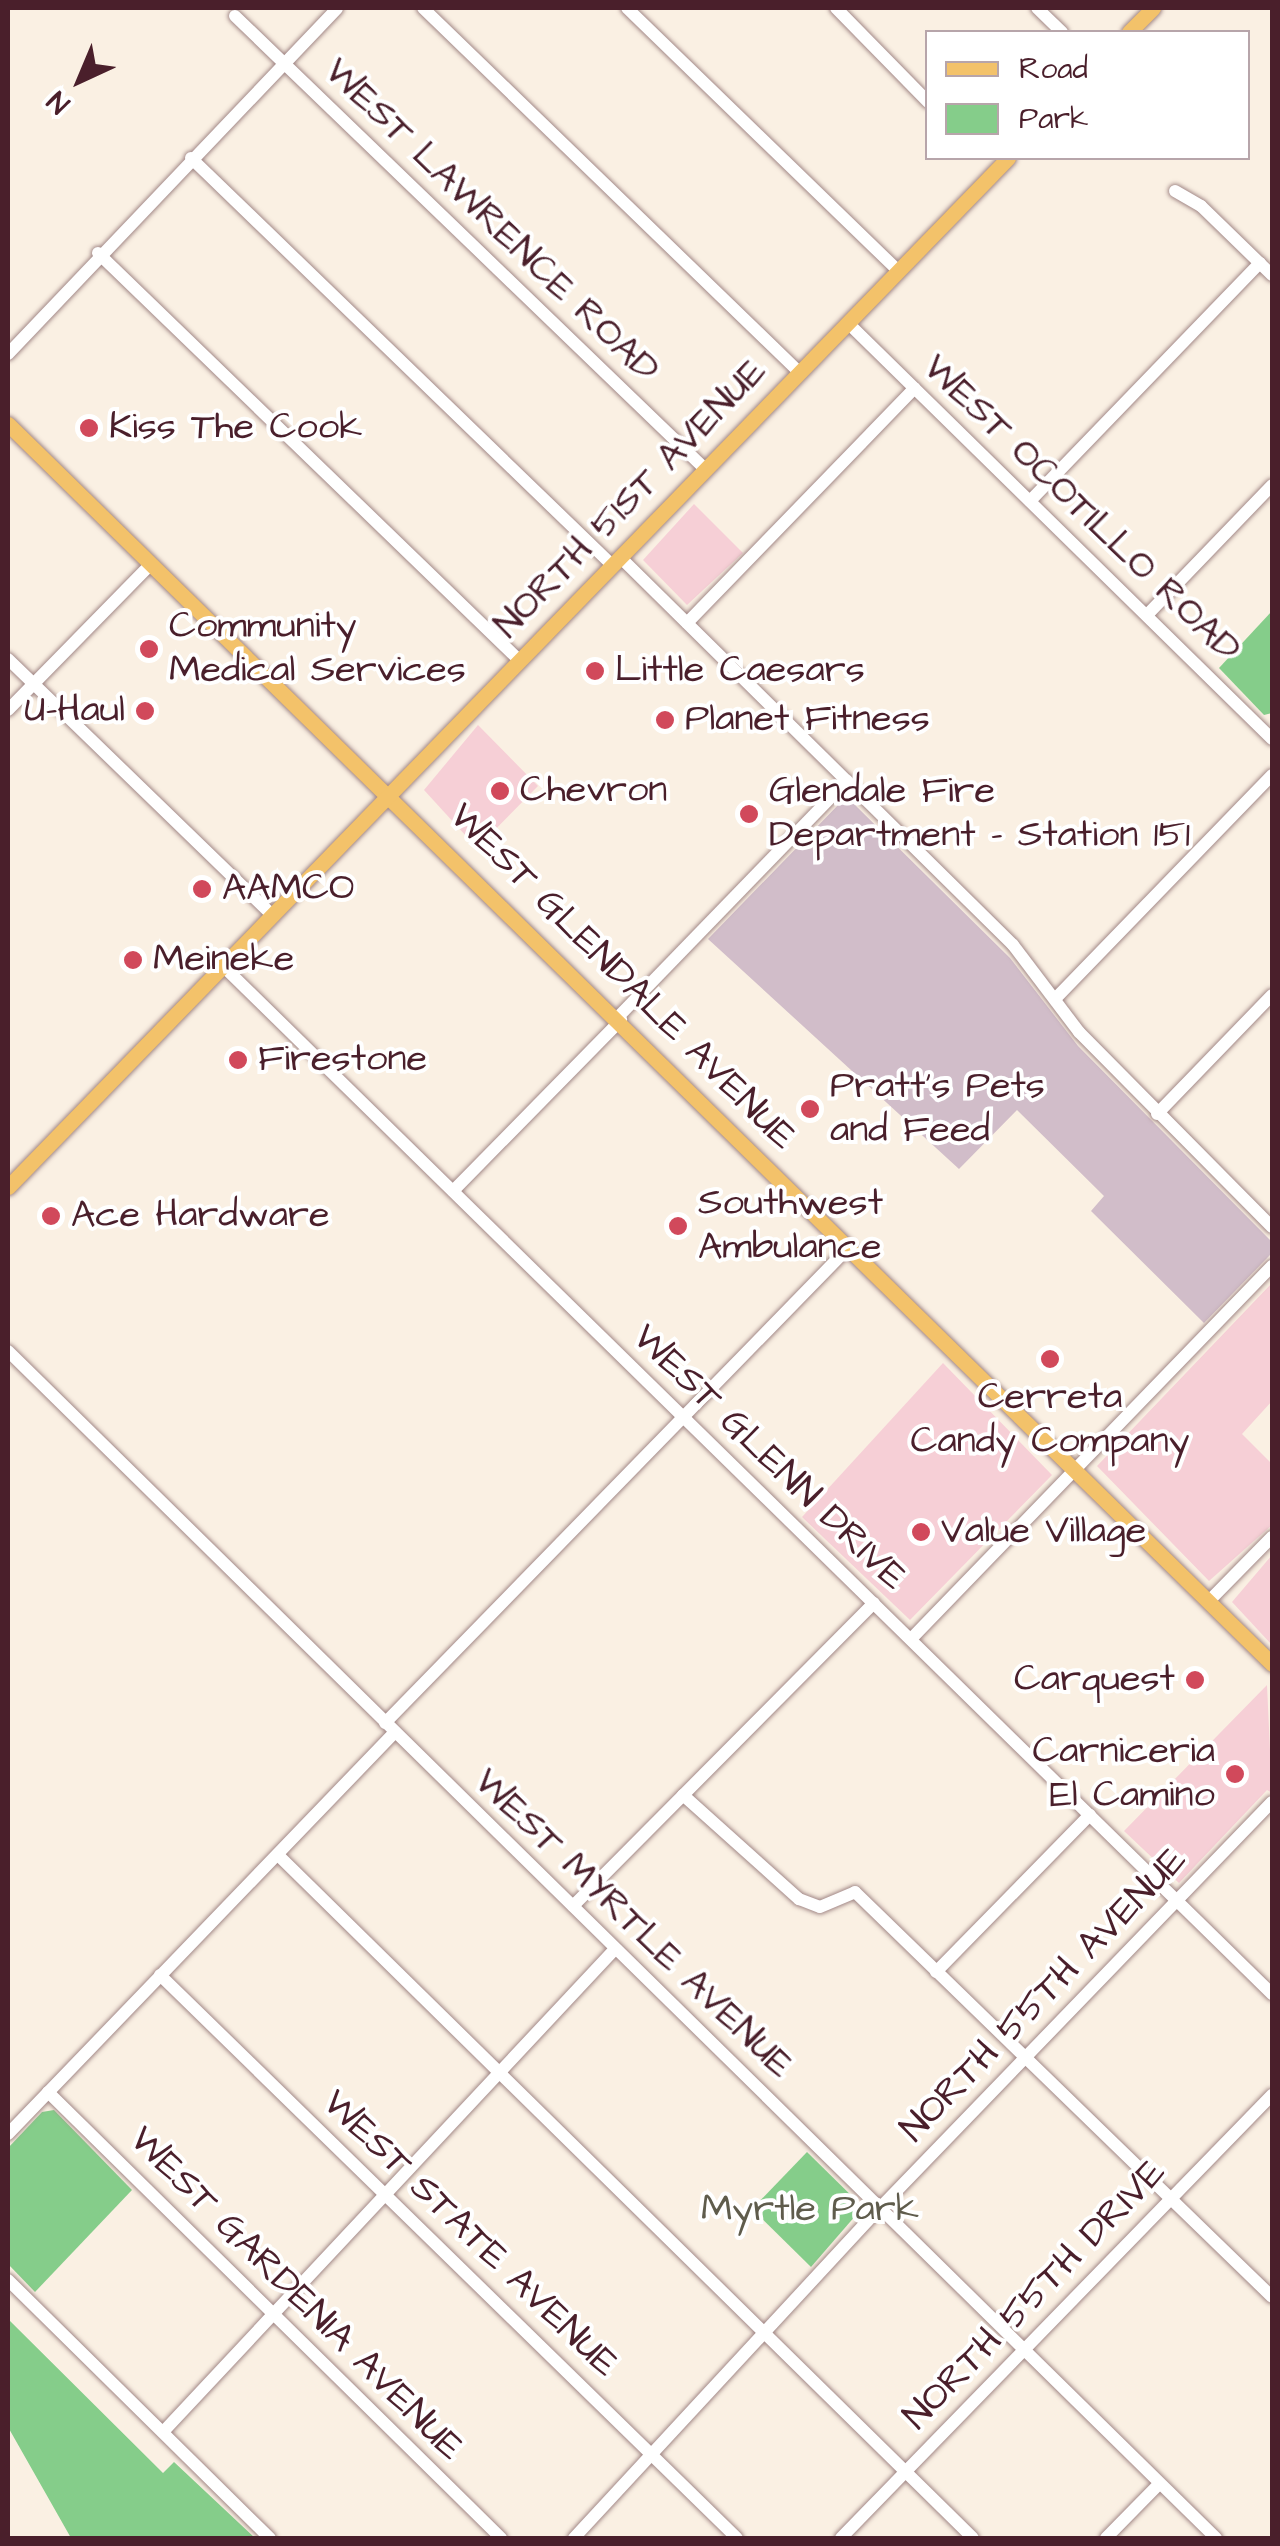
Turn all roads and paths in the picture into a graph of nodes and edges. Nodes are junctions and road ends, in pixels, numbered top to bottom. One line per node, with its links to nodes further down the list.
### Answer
1 (336, 8): 10 (street)
2 (424, 8): 21 (street)
3 (627, 8): 17 (street)
4 (836, 8): 11 (street)
5 (1037, 8): 8 (street)
6 (1153, 8): 9 (main road)
7 (235, 16): 10 (street, WEST LAWRENCE ROAD)
8 (1060, 30)
9 (1131, 30)
10 (283, 62): 12 (street); 24 (street, WEST LAWRENCE ROAD)
11 (925, 99)
12 (191, 158): 15 (street); 27 (street)
13 (997, 161): 17 (main road, NORTH 51ST AVENUE)
14 (1176, 191): 16 (street)
15 (98, 253): 20 (street); 32 (street)
16 (1260, 263): 18 (street); 26 (street)
17 (898, 271): 19 (main road, NORTH 51ST AVENUE)
18 (1272, 276)
19 (848, 323): 21 (main road, NORTH 51ST AVENUE); 22 (street, WEST OCOTILLO ROAD)
20 (8, 354)
21 (799, 372): 24 (main road, NORTH 51ST AVENUE)
22 (915, 388): 26 (street, WEST OCOTILLO ROAD); 30 (street)
23 (8, 424): 28 (main road, WEST GLENDALE AVENUE)
24 (705, 470): 27 (main road, NORTH 51ST AVENUE)
25 (1272, 486): 29 (street)
26 (1030, 501): 29 (street, WEST OCOTILLO ROAD)
27 (616, 561): 30 (street); 32 (main road, NORTH 51ST AVENUE)
28 (151, 564): 33 (street); 38 (main road, WEST GLENDALE AVENUE)
29 (1147, 615): 35 (street, WEST OCOTILLO ROAD)
30 (687, 623): 37 (street)
31 (8, 659): 33 (street)
32 (520, 661): 38 (main road, NORTH 51ST AVENUE)
33 (33, 684): 34 (street); 39 (street)
34 (8, 710)
35 (1270, 731)
36 (1272, 774): 42 (street)
37 (847, 781): 42 (street); 43 (street)
38 (391, 794): 39 (main road, NORTH 51ST AVENUE); 43 (main road, WEST GLENDALE AVENUE)
39 (272, 914): 40 (main road, NORTH 51ST AVENUE)
40 (223, 966): 45 (main road, NORTH 51ST AVENUE); 46 (street, WEST GLENN DRIVE)
41 (1272, 995): 44 (street)
42 (1054, 1000): 44 (street)
43 (619, 1019): 46 (street); 48 (main road, WEST GLENDALE AVENUE)
44 (1157, 1114): 47 (street)
45 (8, 1187)
46 (454, 1191): 51 (street, WEST GLENN DRIVE)
47 (1272, 1227)
48 (848, 1248): 51 (street); 52 (main road, WEST GLENDALE AVENUE)
49 (1272, 1266): 52 (street)
50 (8, 1352): 58 (street, WEST MYRTLE AVENUE)
51 (685, 1418): 55 (street, WEST GLENN DRIVE); 58 (street)
52 (1073, 1470): 54 (main road, WEST GLENDALE AVENUE); 56 (street)
53 (1272, 1536): 54 (street)
54 (1209, 1601): 57 (main road, WEST GLENDALE AVENUE)
55 (874, 1603): 56 (street, WEST GLENN DRIVE); 59 (street)
56 (911, 1639): 61 (street, WEST GLENN DRIVE)
57 (1272, 1664)
58 (390, 1728): 62 (street); 64 (street, WEST MYRTLE AVENUE)
59 (683, 1795): 64 (street); 66 (street)
60 (1272, 1802): 63 (street, NORTH 55TH AVENUE)
61 (1090, 1815): 63 (street, WEST GLENN DRIVE); 66 (street)
62 (278, 1855): 67 (street); 70 (street)
63 (1178, 1901): 68 (street, WEST GLENN DRIVE); 69 (street, NORTH 55TH AVENUE)
64 (573, 1906): 65 (street, WEST MYRTLE AVENUE)
65 (615, 1949): 70 (street); 76 (street, WEST MYRTLE AVENUE)
66 (936, 1972): 69 (street)
67 (160, 1975): 71 (street); 74 (street, WEST STATE AVENUE)
68 (1272, 1994)
69 (1026, 2058): 75 (street); 76 (street, NORTH 55TH AVENUE)
70 (498, 2072): 74 (street); 80 (street)
71 (48, 2092): 73 (street); 79 (street, WEST GARDENIA AVENUE)
72 (1272, 2095): 75 (street, NORTH 55TH DRIVE)
73 (8, 2134)
74 (386, 2192): 79 (street); 83 (street, WEST STATE AVENUE)
75 (1171, 2199): 78 (street); 81 (street, NORTH 55TH DRIVE)
76 (880, 2208): 80 (street, NORTH 55TH AVENUE); 81 (street, WEST MYRTLE AVENUE)
77 (8, 2280): 82 (street)
78 (1272, 2297)
79 (274, 2315): 82 (street); 87 (street, WEST GARDENIA AVENUE)
80 (764, 2334): 83 (street, NORTH 55TH AVENUE); 84 (street)
81 (1022, 2350): 84 (street, NORTH 55TH DRIVE); 85 (street, WEST MYRTLE AVENUE)
82 (164, 2432): 86 (street)
83 (652, 2454): 88 (street, NORTH 55TH AVENUE); 89 (street, WEST STATE AVENUE)
84 (904, 2472): 90 (street, NORTH 55TH DRIVE); 91 (street)
85 (1159, 2484): 92 (street); 93 (street, WEST MYRTLE AVENUE)
86 (270, 2538)
87 (501, 2538)
88 (574, 2538)
89 (736, 2538)
90 (841, 2538)
91 (973, 2538)
92 (1106, 2538)
93 (1216, 2538)

